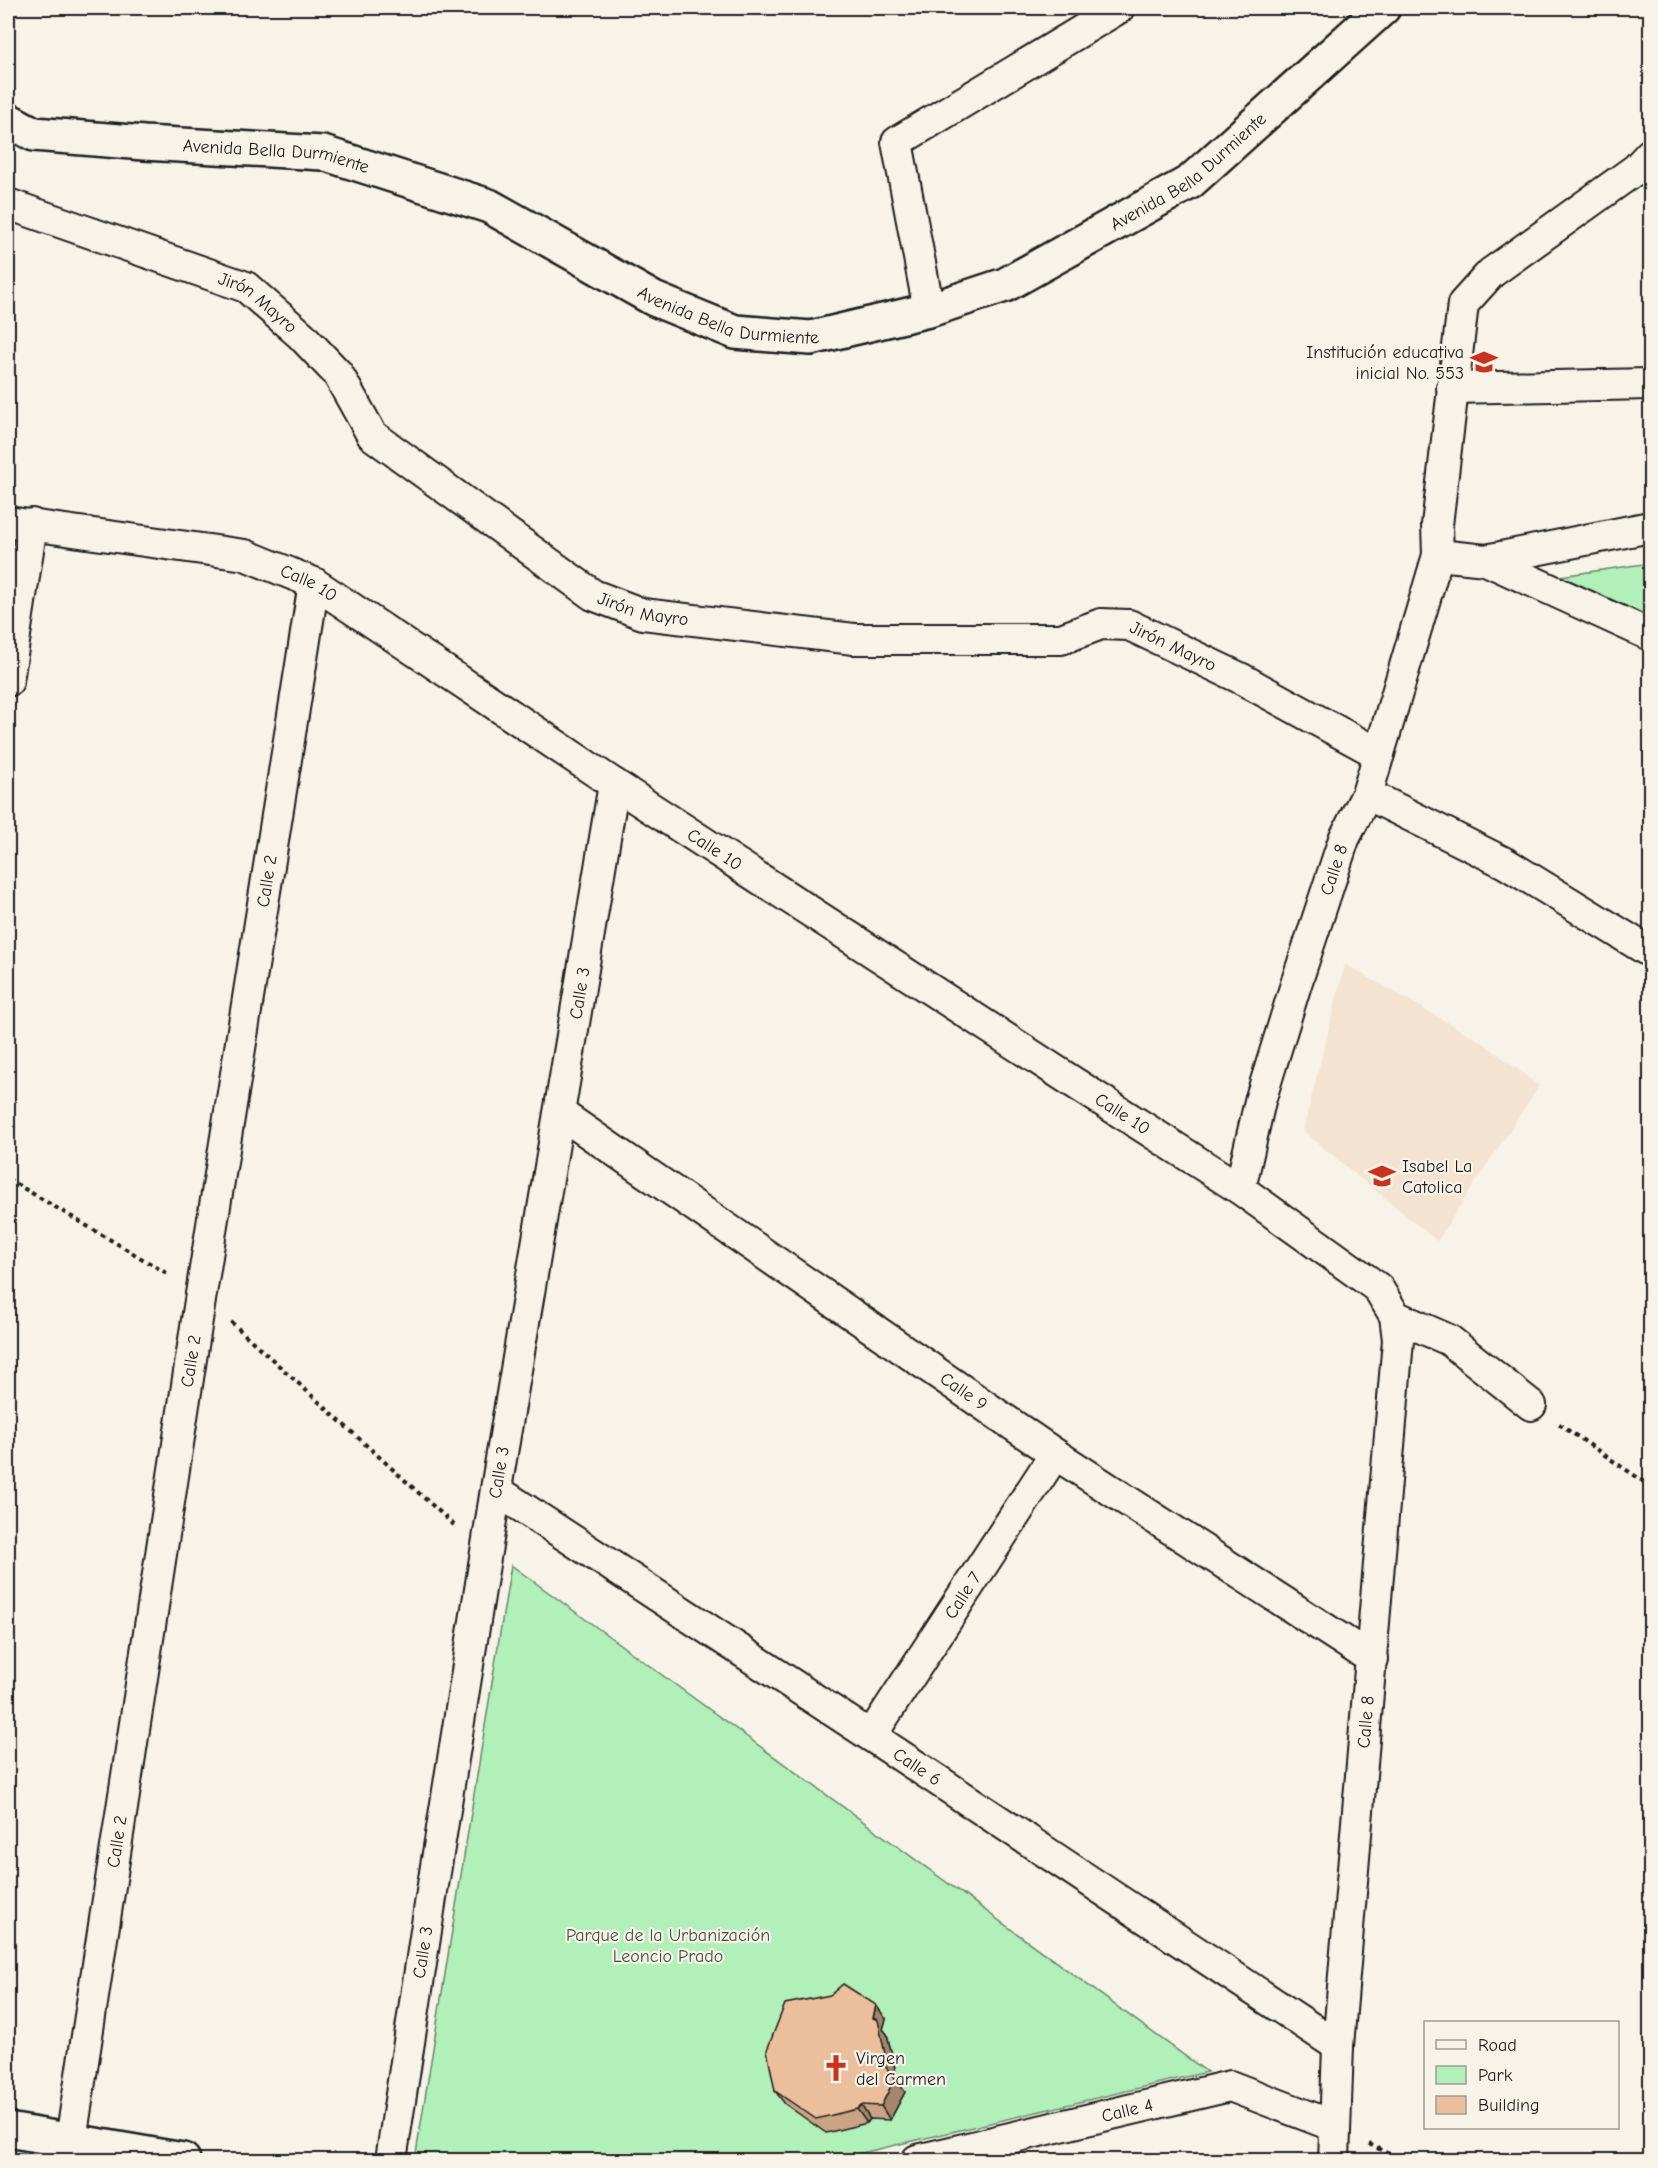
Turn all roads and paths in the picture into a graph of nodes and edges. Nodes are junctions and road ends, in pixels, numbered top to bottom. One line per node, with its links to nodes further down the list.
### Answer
1 (1119, 8): 6 (street)
2 (1383, 8): 6 (street, Avenida Bella Durmiente)
3 (8, 120): 6 (street, Avenida Bella Durmiente)
4 (1650, 154): 8 (street, Calle 8)
5 (8, 204): 16 (street, Jirón Mayro)
6 (929, 310)
7 (1650, 384): 8 (street)
8 (1452, 387): 11 (street, Calle 8)
9 (20, 523): 13 (street, Calle 10); 15 (street)
10 (1650, 527): 12 (street)
11 (1438, 555): 12 (street); 16 (street, Calle 8)
12 (1486, 560): 14 (street)
13 (314, 583): 17 (street, Calle 10); 24 (street, Calle 2)
14 (1650, 635)
15 (8, 681)
16 (1379, 754): 18 (street, Calle 8)
17 (614, 784): 20 (street, Calle 3); 22 (street, Calle 10)
18 (1367, 794): 19 (street); 22 (street, Calle 8)
19 (1650, 952)
20 (561, 1114): 27 (street, Calle 9); 29 (street, Calle 3)
21 (8, 1179): 24 (path)
22 (1240, 1189): 23 (street, Calle 10)
23 (1378, 1288): 25 (street, Calle 8)
24 (201, 1294): 30 (path); 36 (street, Calle 2)
25 (1395, 1316): 26 (street); 31 (street, Calle 8)
26 (1531, 1405): 28 (path)
27 (1055, 1454): 31 (street, Calle 9); 32 (street, Calle 7)
28 (1650, 1486)
29 (496, 1490): 30 (street, Calle 3); 32 (street, Calle 6)
30 (486, 1553): 38 (street, Calle 3)
31 (1372, 1659): 33 (street, Calle 8)
32 (871, 1736): 33 (street, Calle 6)
33 (1338, 2046): 34 (street, Calle 8)
34 (1334, 2126): 39 (street, Calle 4); 40 (street, Calle 8)
35 (8, 2130): 36 (street)
36 (71, 2140): 37 (street)
37 (183, 2160)
38 (391, 2160)
39 (917, 2160)
40 (1334, 2160)

